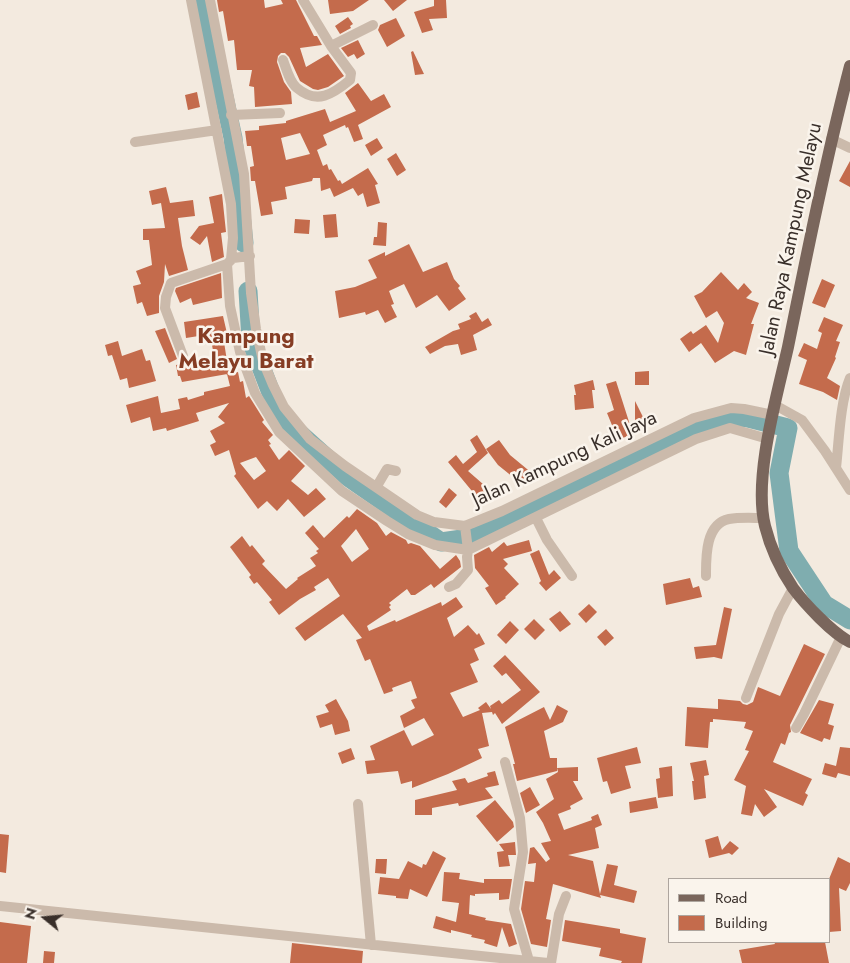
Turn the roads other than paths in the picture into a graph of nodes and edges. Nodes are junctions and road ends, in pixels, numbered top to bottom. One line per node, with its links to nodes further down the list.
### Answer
1 (191, 0): 10 (street)
2 (210, 0): 9 (street, Jalan Kampung Kali Jaya)
3 (303, 0): 5 (street)
4 (373, 25): 5 (street)
5 (331, 46): 6 (street)
6 (283, 60)
7 (850, 66): 11 (main road, Jalan Raya Kampung Melayu)
8 (280, 113): 9 (street)
9 (232, 115): 14 (street, Jalan Kampung Kali Jaya)
10 (217, 130): 12 (street); 15 (street)
11 (831, 139): 13 (street); 18 (main road, Jalan Raya Kampung Melayu)
12 (135, 142)
13 (850, 148)
14 (248, 256): 15 (street); 22 (street, Jalan Kampung Kali Jaya)
15 (230, 261): 16 (street); 27 (street)
16 (183, 356)
17 (850, 378): 20 (street)
18 (774, 414): 19 (main road, Jalan Raya Kampung Melayu); 20 (street, Jalan Kampung Kali Jaya); 26 (street, Jalan Kampung Kali Jaya)
19 (769, 436): 24 (street); 25 (main road, Jalan Raya Kampung Melayu)
20 (836, 468): 23 (street, Jalan Kampung Kali Jaya)
21 (396, 470): 22 (street)
22 (377, 486): 26 (street, Jalan Kampung Kali Jaya)
23 (850, 490)
24 (536, 518): 27 (street); 28 (street)
25 (764, 518): 29 (street); 31 (main road, Jalan Raya Kampung Melayu)
26 (466, 528): 27 (street)
27 (468, 546): 30 (street)
28 (572, 576)
29 (706, 576)
30 (449, 587)
31 (793, 588): 32 (main road, Jalan Raya Kampung Melayu); 33 (street)
32 (845, 640): 34 (street)
33 (746, 698)
34 (796, 728)
35 (505, 762): 40 (street)
36 (358, 804): 39 (street)
37 (566, 896): 41 (street)
38 (0, 906): 39 (street)
39 (371, 945): 40 (street)
40 (529, 961): 41 (street)
41 (550, 963)

